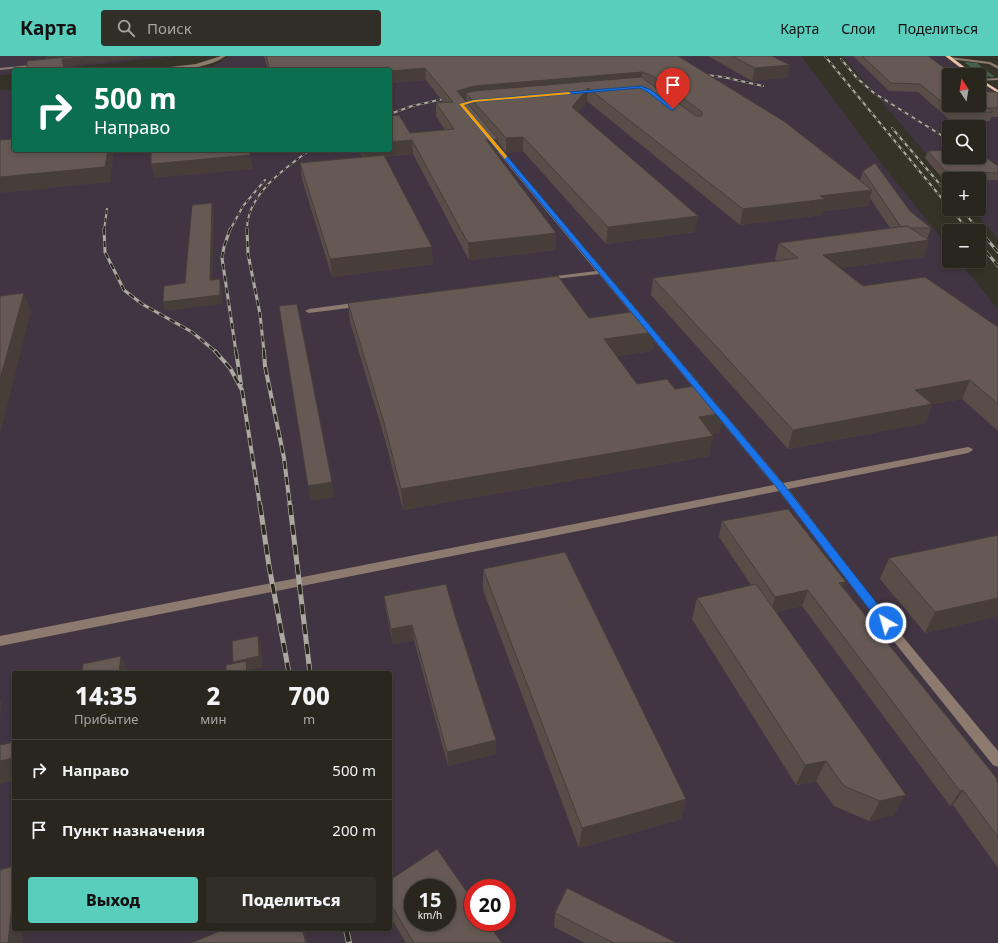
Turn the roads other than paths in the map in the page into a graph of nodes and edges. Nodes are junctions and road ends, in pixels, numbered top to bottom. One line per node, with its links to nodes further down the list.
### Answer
1 (224, 56): 4 (lane)
2 (948, 57): 5 (main road); 6 (lane)
3 (0, 64): 7 (lane)
4 (166, 68)
5 (963, 68)
6 (998, 68)
7 (0, 69)
8 (998, 78): 9 (lane)
9 (986, 79)
10 (986, 84): 11 (main road)
11 (998, 92)
12 (481, 128): 13 (lane)
13 (601, 272): 14 (lane); 18 (lane)
14 (538, 280)
15 (372, 302): 16 (lane)
16 (309, 311)
17 (968, 450): 18 (lane)
18 (781, 487): 19 (lane); 20 (lane)
19 (0, 640)
20 (998, 761)

